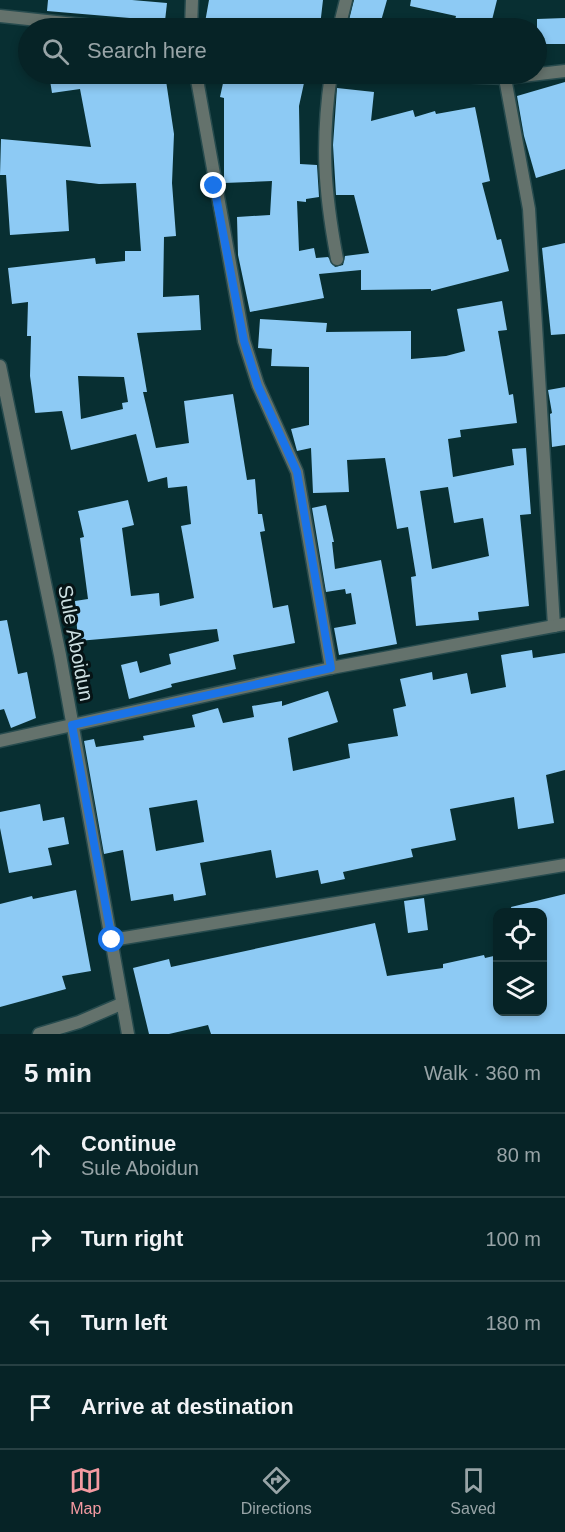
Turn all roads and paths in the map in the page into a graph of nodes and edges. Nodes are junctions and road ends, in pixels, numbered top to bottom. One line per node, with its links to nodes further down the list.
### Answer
1 (192, 0): 5 (street)
2 (345, 0): 6 (street)
3 (0, 15): 4 (street)
4 (26, 18)
5 (191, 18)
6 (341, 18)
7 (565, 71): 8 (street)
8 (547, 73)
9 (198, 84): 15 (street)
10 (330, 84): 12 (street)
11 (507, 84): 14 (street)
12 (337, 259)
13 (0, 366): 16 (street, Sule Aboidun)
14 (560, 625): 15 (street)
15 (331, 668): 16 (street)
16 (72, 725): 17 (street); 19 (street, Sule Aboidun)
17 (0, 741)
18 (565, 865): 19 (street)
19 (112, 940): 20 (street, Sule Aboidun)
20 (121, 1004): 21 (street); 22 (street, Sule Aboidun)
21 (39, 1034)
22 (128, 1034)

